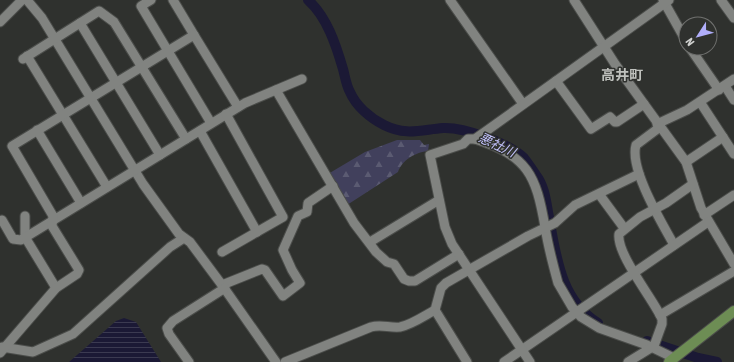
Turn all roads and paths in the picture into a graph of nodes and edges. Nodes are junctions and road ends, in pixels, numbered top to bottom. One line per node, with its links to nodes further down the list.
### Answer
1 (22, 0): 10 (street)
2 (27, 0): 14 (street)
3 (151, 0): 16 (street)
4 (173, 0): 13 (street)
5 (450, 0): 28 (street)
6 (574, 0): 15 (street)
7 (722, 0): 9 (street)
8 (666, 1): 12 (street); 15 (street)
9 (734, 18)
10 (0, 22)
11 (80, 23): 14 (street); 18 (street); 22 (street)
12 (678, 25)
13 (194, 35): 16 (street); 30 (street)
14 (54, 39): 25 (street); 31 (street)
15 (604, 46): 21 (street); 29 (street)
16 (168, 51): 18 (street); 33 (street)
17 (696, 56): 23 (street)
18 (142, 66): 22 (street); 38 (street)
19 (302, 79): 24 (street)
20 (734, 79): 23 (street)
21 (556, 81): 28 (street); 29 (street)
22 (116, 82): 25 (street); 41 (street)
23 (722, 88): 26 (street); 27 (street)
24 (276, 90): 30 (street); 46 (street)
25 (90, 98): 31 (street); 43 (street)
26 (734, 100)
27 (700, 102): 34 (street); 37 (street)
28 (523, 104): 39 (street)
29 (644, 104): 34 (street)
30 (238, 107): 32 (street)
31 (63, 114): 35 (street); 47 (street)
32 (226, 114): 33 (street); 54 (street)
33 (211, 123): 36 (street)
34 (659, 126): 42 (street); 44 (street)
35 (37, 130): 51 (street); 57 (street)
36 (200, 131): 38 (street); 61 (street)
37 (723, 137): 40 (street); 42 (street)
38 (186, 139): 41 (street)
39 (476, 139): 50 (street); 58 (street)
40 (734, 154)
41 (160, 155): 43 (street)
42 (686, 162): 45 (street)
43 (135, 170): 47 (street); 63 (street)
44 (639, 174): 48 (street); 52 (street)
45 (693, 184): 52 (street); 55 (street)
46 (333, 186): 60 (street); 64 (street)
47 (106, 187): 51 (street)
48 (599, 194): 58 (street); 59 (street)
49 (734, 194): 55 (street)
50 (439, 200): 64 (street); 67 (street)
51 (81, 203): 57 (street)
52 (654, 209): 59 (street); 65 (street)
53 (25, 216): 62 (street)
54 (283, 217): 60 (street); 61 (street)
55 (706, 218): 65 (street); 68 (street)
56 (2, 220): 62 (street)
57 (53, 220): 62 (street); 73 (street)
58 (549, 226): 69 (street); 75 (street)
59 (624, 228): 71 (street)
60 (292, 231): 72 (street)
61 (257, 232): 66 (street)
62 (26, 237): 73 (street)
63 (184, 238): 72 (street); 79 (street)
64 (370, 242): 67 (street)
65 (674, 245): 71 (street)
66 (222, 252)
67 (459, 254): 69 (street)
68 (734, 264)
69 (469, 270): 74 (street); 80 (street)
70 (734, 271): 77 (street)
71 (633, 273): 75 (street); 77 (street)
72 (223, 286): 83 (street); 84 (street)
73 (56, 288): 79 (street)
74 (434, 310): 85 (street); 86 (street)
75 (580, 311): 78 (street); 80 (street)
76 (734, 311): 82 (main road)
77 (660, 315): 78 (street)
78 (655, 344): 81 (street); 82 (street)
79 (2, 349)
80 (522, 350): 87 (street); 88 (street)
81 (641, 354): 89 (street); 90 (street)
82 (673, 359)
83 (189, 362)
84 (276, 362)
85 (285, 362)
86 (468, 362)
87 (504, 362)
88 (530, 362)
89 (628, 362)
90 (646, 362)

